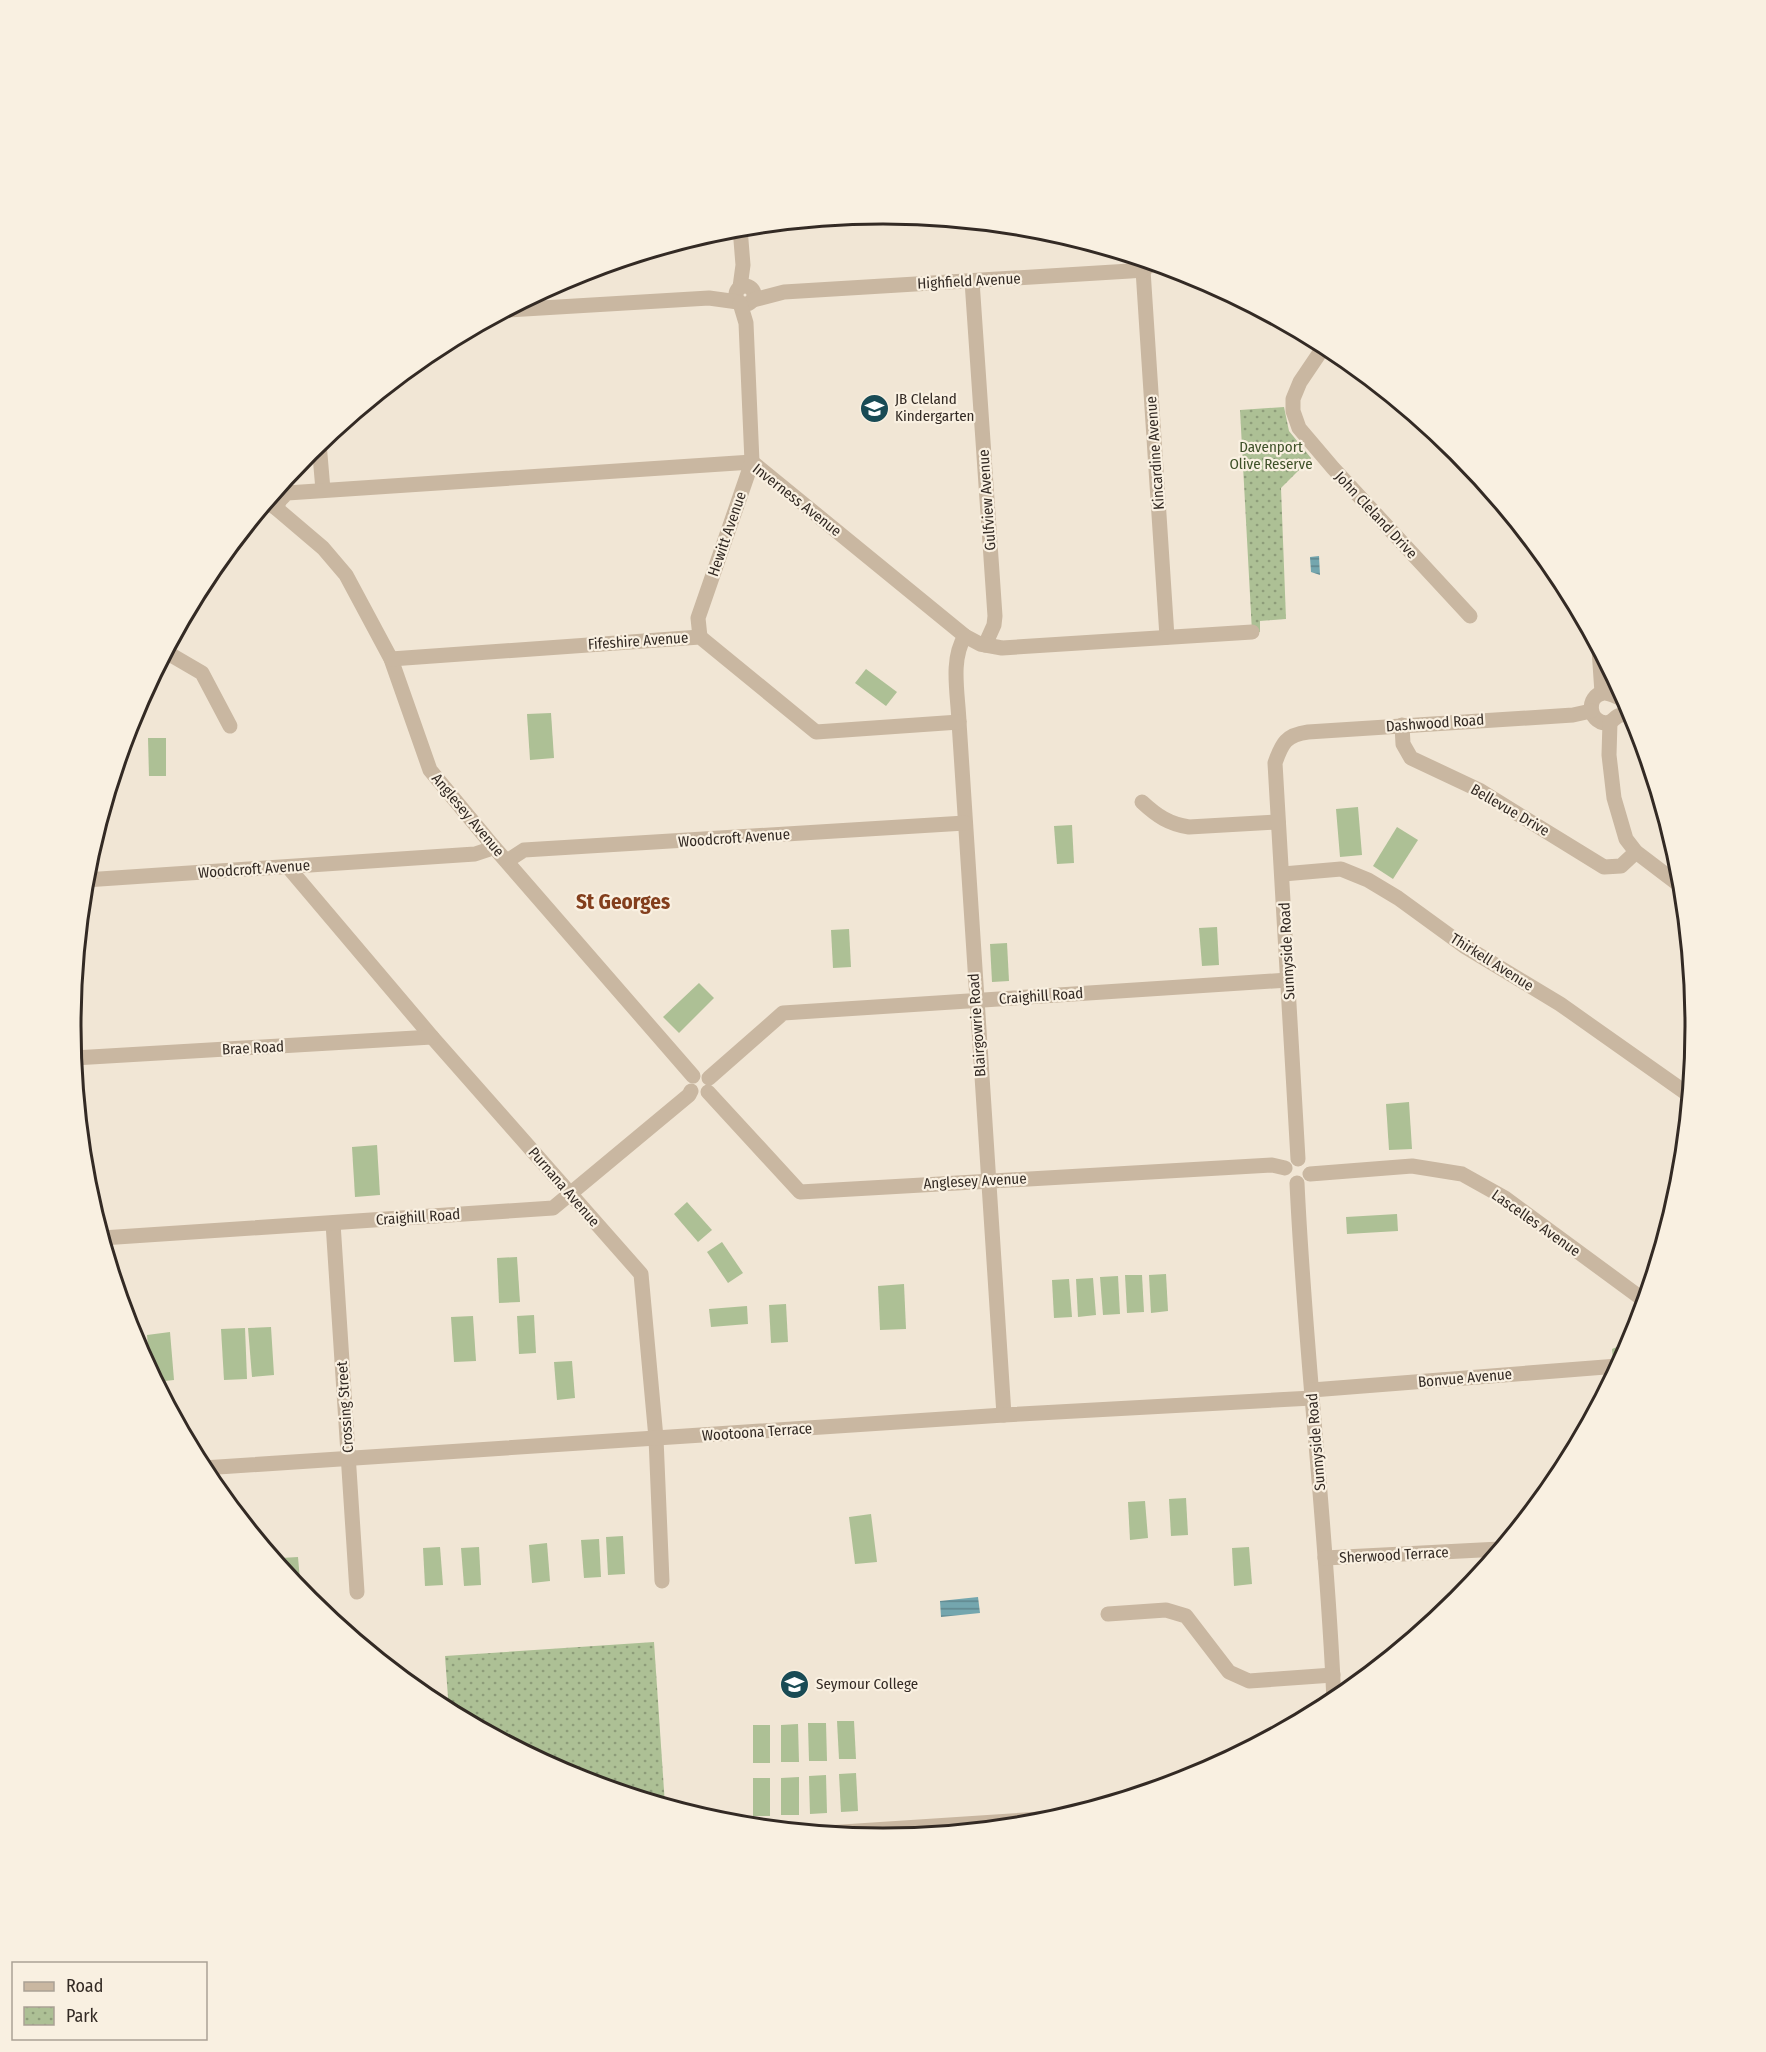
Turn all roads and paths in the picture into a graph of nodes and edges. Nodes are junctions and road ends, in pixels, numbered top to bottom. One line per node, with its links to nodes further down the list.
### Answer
1 (741, 237): 5 (street, Hewitt Avenue)
2 (1140, 267): 4 (street, Highfield Avenue)
3 (1148, 270): 17 (street, Kincardine Avenue)
4 (972, 281): 5 (street, Highfield Avenue); 18 (street, Gulfview Avenue)
5 (745, 295): 6 (street, Highfield Avenue); 9 (street, Hewitt Avenue)
6 (524, 309)
7 (1320, 353): 13 (street, John Cleland Drive)
8 (320, 455): 10 (street)
9 (752, 462): 10 (street, Inverness Avenue); 15 (street, Inverness Avenue); 16 (street, Hewitt Avenue)
10 (323, 490): 11 (street, Inverness Avenue)
11 (276, 502)
12 (273, 506): 20 (street, Anglesey Avenue)
13 (1470, 616)
14 (1252, 632): 17 (street, Inverness Avenue)
15 (964, 636): 18 (street, Inverness Avenue); 26 (street, Blairgowrie Road)
16 (700, 637): 20 (street, Fifeshire Avenue); 26 (street, Fifeshire Avenue)
17 (1167, 637): 18 (street, Inverness Avenue)
18 (985, 645)
19 (172, 656): 28 (street)
20 (392, 659): 33 (street, Anglesey Avenue)
21 (1600, 668): 22 (street)
22 (1602, 693): 23 (street); 24 (street)
23 (1613, 695)
24 (1591, 711): 25 (street); 27 (street, Dashwood Road)
25 (1620, 717): 34 (street)
26 (959, 722): 32 (street, Blairgowrie Road)
27 (1402, 725): 29 (street, Dashwood Road); 34 (street, Bellevue Drive)
28 (230, 726)
29 (1282, 744): 31 (street, Sunnyside Road)
30 (1142, 802): 31 (street)
31 (1278, 822): 37 (street, Sunnyside Road)
32 (964, 823): 35 (street, Woodcroft Avenue); 41 (street, Blairgowrie Road)
33 (493, 846): 35 (street, Anglesey Avenue); 36 (street, Woodcroft Avenue)
34 (1636, 852): 39 (street)
35 (507, 861): 44 (street, Anglesey Avenue)
36 (288, 867): 38 (street, Woodcroft Avenue); 42 (street, Purnana Avenue)
37 (1283, 874): 40 (street, Sunnyside Road); 46 (street, Thirkell Avenue)
38 (95, 879)
39 (1671, 879)
40 (1288, 980): 41 (street, Craighill Road); 47 (street, Sunnyside Road)
41 (975, 1001): 45 (street, Craighill Road); 50 (street, Blairgowrie Road)
42 (432, 1037): 43 (street, Brae Road); 51 (street, Purnana Avenue)
43 (82, 1058)
44 (692, 1083): 45 (street); 51 (street, Craighill Road)
45 (709, 1085): 50 (street, Anglesey Avenue)
46 (1682, 1090)
47 (1298, 1159): 48 (street); 49 (street)
48 (1285, 1168): 49 (street); 50 (street, Anglesey Avenue)
49 (1303, 1178): 54 (street, Lascelles Avenue); 56 (street, Sunnyside Road)
50 (988, 1180): 57 (street, Blairgowrie Road)
51 (571, 1195): 52 (street, Craighill Road); 58 (street, Purnana Avenue)
52 (333, 1223): 53 (street, Craighill Road); 59 (street, Crossing Street)
53 (109, 1238)
54 (1638, 1296)
55 (1608, 1367): 56 (street, Bonvue Avenue)
56 (1312, 1394): 57 (street, Wootoona Terrace); 62 (street, Sunnyside Road)
57 (1004, 1415): 58 (street, Wootoona Terrace)
58 (656, 1438): 59 (street, Wootoona Terrace); 63 (street, Purnana Avenue)
59 (349, 1459): 60 (street, Wootoona Terrace); 64 (street, Crossing Street)
60 (213, 1467)
61 (1490, 1549): 62 (street, Sherwood Terrace)
62 (1325, 1558): 66 (street, Sunnyside Road)
63 (662, 1581)
64 (357, 1592)
65 (1108, 1614): 66 (street)
66 (1333, 1675): 67 (street, Sunnyside Road)
67 (1334, 1690)

